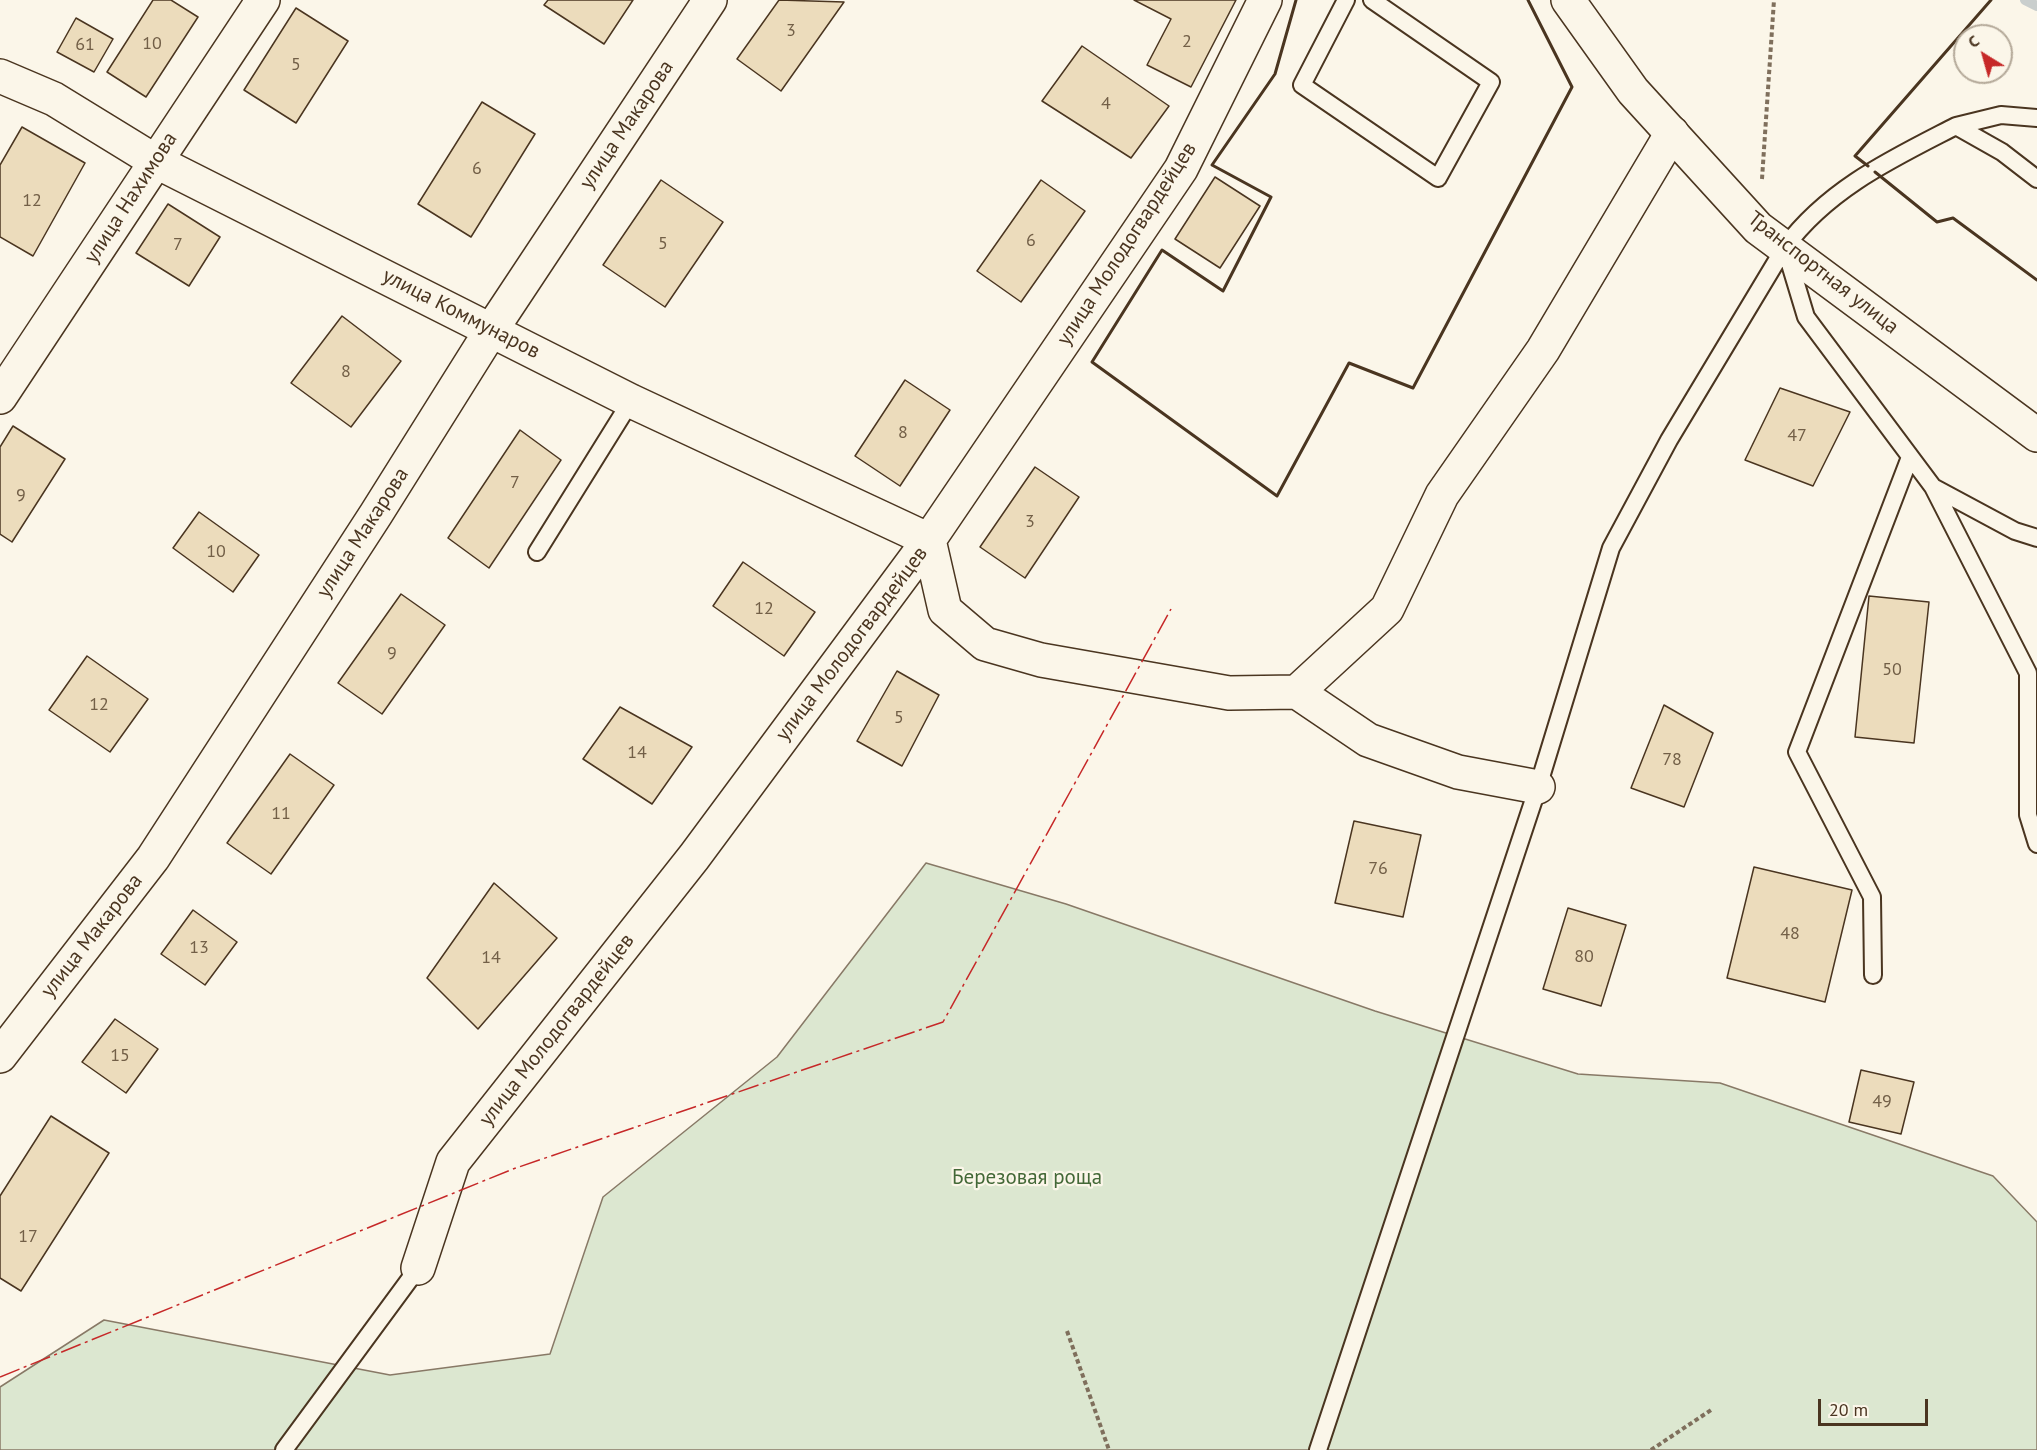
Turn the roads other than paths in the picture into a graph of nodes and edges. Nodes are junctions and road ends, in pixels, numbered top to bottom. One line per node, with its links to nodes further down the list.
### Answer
1 (263, 0): 11 (street, улица Нахимова)
2 (710, 0): 14 (street, улица Макарова)
3 (1265, 0): 21 (street, улица Молодогвардейцев)
4 (1347, 0): 5 (lane)
5 (1372, 0)
6 (1568, 0): 10 (street, Транспортная улица)
7 (0, 76): 11 (street, улица Коммунаров)
8 (2037, 118): 9 (lane)
9 (1956, 126): 12 (lane); 13 (lane)
10 (1672, 133): 13 (street, Транспортная улица); 23 (street)
11 (155, 161): 14 (street, улица Коммунаров); 15 (street, улица Нахимова)
12 (2037, 178)
13 (1785, 248): 17 (street, Транспортная улица); 18 (lane); 24 (lane)
14 (492, 329): 16 (street, улица Коммунаров); 27 (street, улица Макарова)
15 (0, 397)
16 (631, 401): 21 (street, улица Коммунаров); 22 (lane)
17 (2037, 435)
18 (1910, 457): 19 (lane); 26 (lane)
19 (1933, 487): 20 (lane); 25 (lane)
20 (2037, 538)
21 (929, 540): 23 (street); 28 (street, улица Молодогвардейцев)
22 (537, 552)
23 (1297, 692): 24 (street)
24 (1538, 787): 30 (lane)
25 (2037, 844)
26 (1873, 975)
27 (0, 1056)
28 (418, 1268): 29 (lane)
29 (284, 1450)
30 (1318, 1450)

